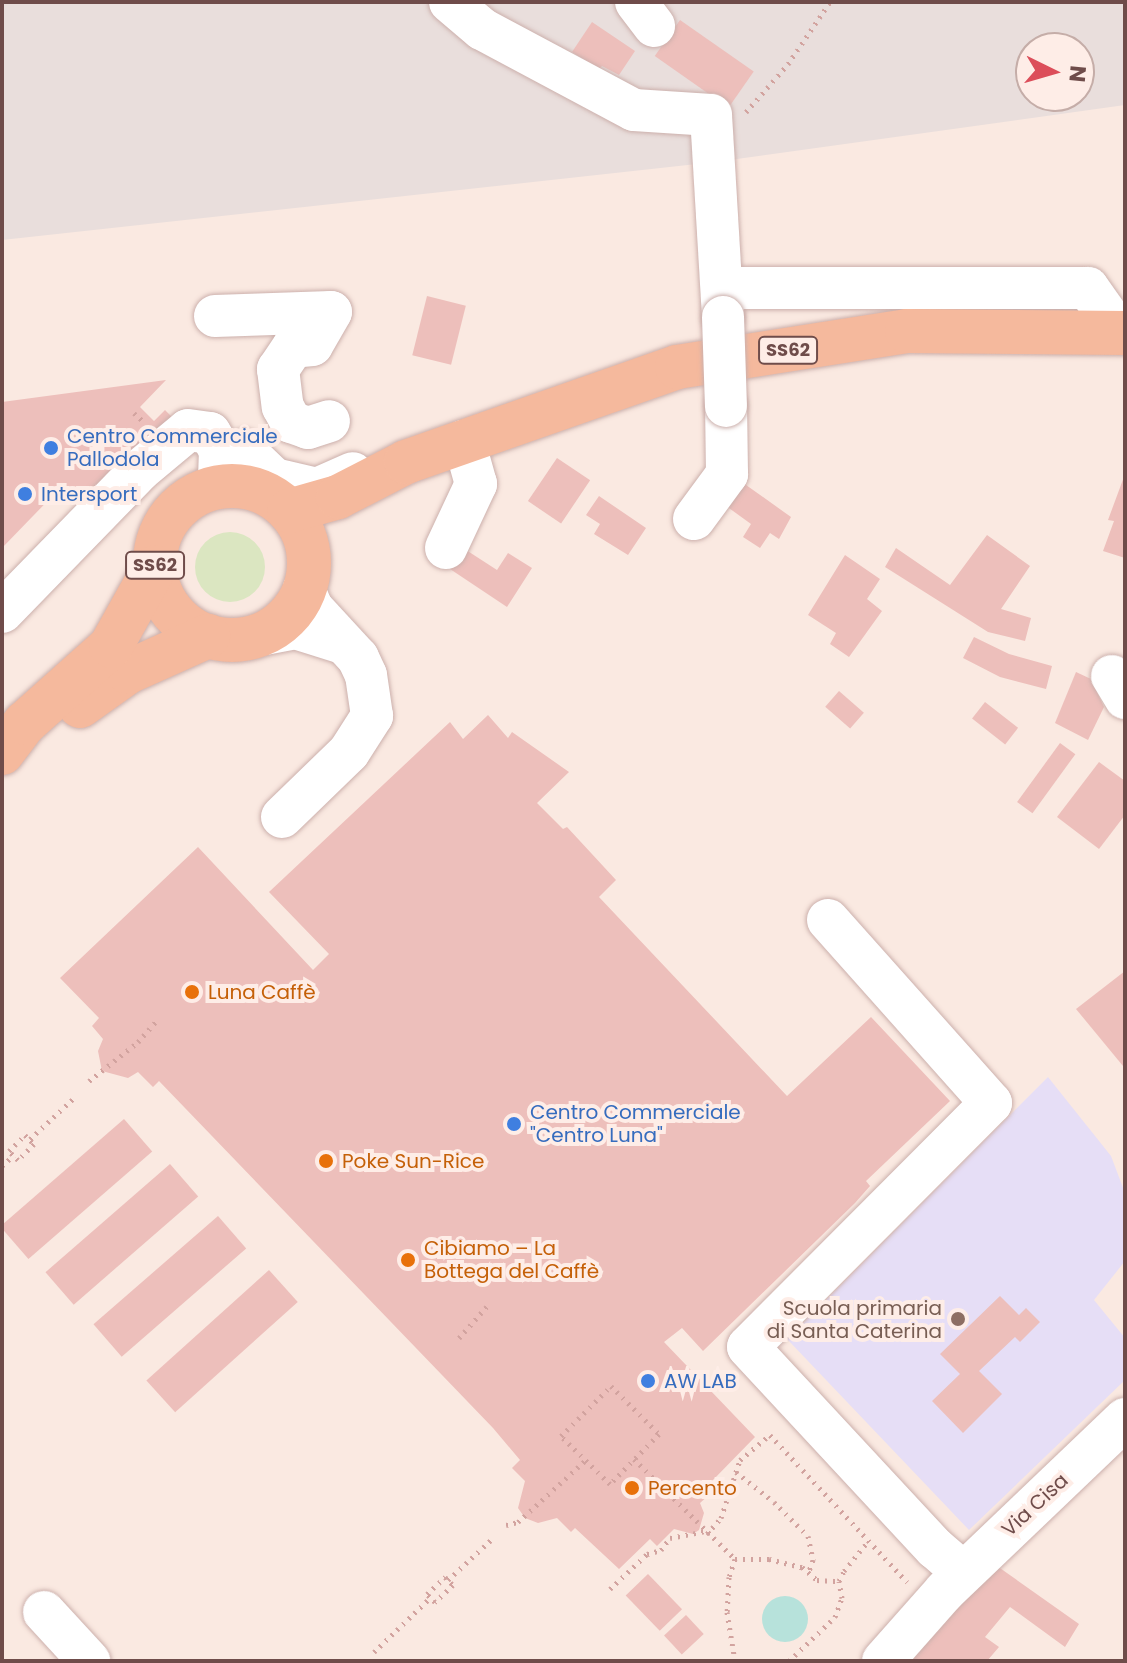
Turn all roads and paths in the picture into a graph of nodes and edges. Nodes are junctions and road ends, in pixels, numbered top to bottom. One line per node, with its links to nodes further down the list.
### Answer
1 (450, 2): 3 (street)
2 (830, 2): 3 (path)
3 (711, 115): 4 (street)
4 (723, 303): 6 (street); 13 (street, bridge)
5 (215, 316): 7 (street)
6 (1122, 332): 8 (main road, SS62)
7 (329, 421)
8 (464, 441): 10 (main road, SS62); 14 (street); 16 (main road, SS62)
9 (244, 450): 10 (street)
10 (406, 462): 12 (main road, SS62)
11 (219, 486): 12 (main road); 15 (main road, SS62); 17 (street)
12 (289, 511): 16 (main road)
13 (694, 519)
14 (446, 548)
15 (155, 567): 19 (main road, SS62); 21 (main road, SS62)
16 (306, 584): 18 (main road, SS62); 20 (street)
17 (2, 612)
18 (260, 635): 19 (main road, SS62); 20 (street)
19 (208, 636): 21 (main road, SS62)
20 (344, 644): 22 (street)
21 (4, 751)
22 (282, 817)
23 (828, 920): 44 (street)
24 (157, 1020): 25 (path)
25 (89, 1081)
26 (75, 1097): 27 (path)
27 (30, 1139): 28 (path); 28 (path)
28 (14, 1155): 29 (path)
29 (2, 1166)
30 (489, 1304): 31 (path)
31 (459, 1338)
32 (1125, 1419): 44 (street, Via Cisa)
33 (634, 1459): 34 (path); 34 (path); 37 (path)
34 (586, 1460): 36 (path)
35 (736, 1472): 37 (path); 39 (path); 41 (path)
36 (506, 1525)
37 (706, 1532): 40 (path); 45 (path)
38 (492, 1539): 42 (path)
39 (867, 1543): 43 (path); 44 (path)
40 (735, 1559): 41 (path); 48 (path)
41 (809, 1571): 43 (path)
42 (448, 1580): 46 (path); 46 (path)
43 (839, 1581): 49 (path)
44 (938, 1581): 50 (street, Via Cisa); 51 (street, Via Cisa)
45 (610, 1589)
46 (431, 1597): 47 (path)
47 (374, 1652)
48 (735, 1661)
49 (789, 1661)
50 (859, 1661)
51 (883, 1661)

